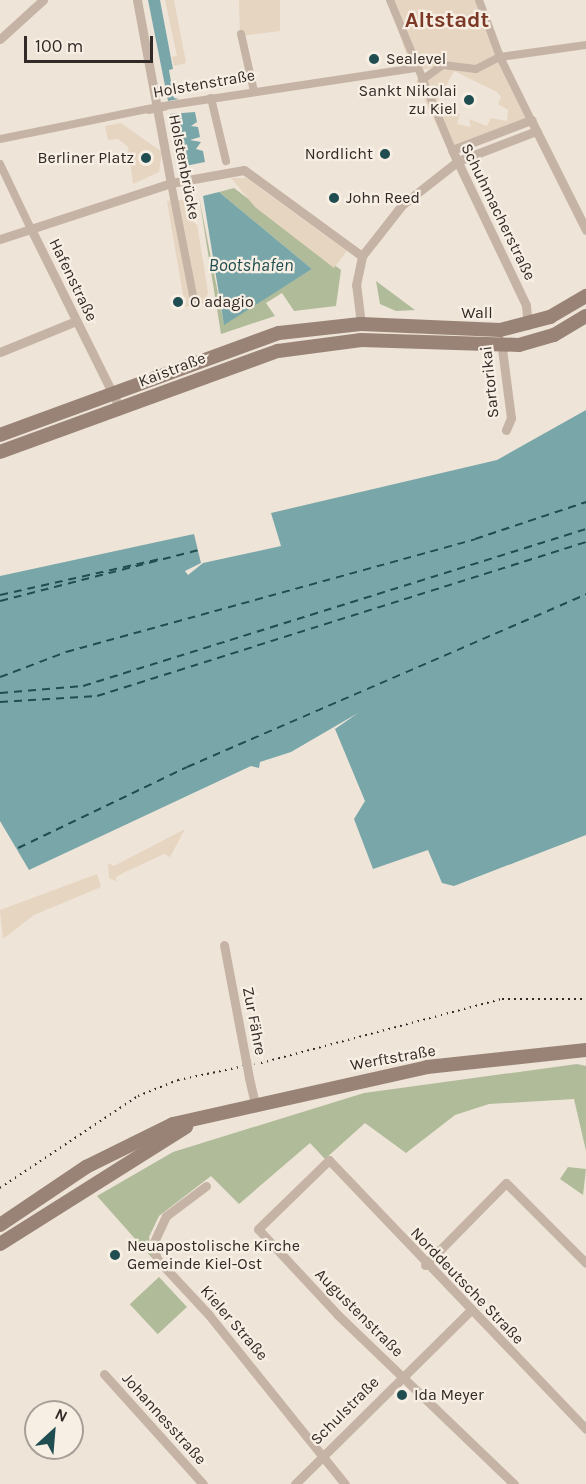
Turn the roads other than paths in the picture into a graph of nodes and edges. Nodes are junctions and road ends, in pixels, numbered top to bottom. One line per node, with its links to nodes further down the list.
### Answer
1 (43, 0): 6 (street)
2 (137, 0): 13 (street, Holstenbrücke)
3 (390, 0): 9 (street, Schuhmacherstraße)
4 (480, 0): 8 (street)
5 (242, 34): 11 (street)
6 (0, 39)
7 (586, 45): 8 (street)
8 (500, 57): 10 (street); 14 (street)
9 (415, 68): 10 (street, Schuhmacherstraße); 11 (street, Holstenstraße)
10 (422, 81): 17 (street, Schuhmacherstraße)
11 (254, 91): 12 (street, Holstenstraße)
12 (211, 98): 13 (street, Holstenstraße); 18 (street)
13 (156, 108): 16 (street, Holstenstraße); 21 (street, Holstenbrücke)
14 (531, 120): 15 (street); 17 (street)
15 (536, 131): 19 (street); 23 (street)
16 (0, 139)
17 (452, 150): 19 (street, Schuhmacherstraße)
18 (226, 161)
19 (458, 161): 25 (street); 31 (street, Schuhmacherstraße)
20 (0, 164): 22 (street, Hafenstraße)
21 (171, 183): 22 (street); 25 (street); 27 (street, Holstenbrücke)
22 (30, 227): 24 (street); 29 (street, Hafenstraße)
23 (586, 230)
24 (0, 239)
25 (362, 255): 30 (street)
26 (586, 296): 31 (main road, Wall)
27 (195, 305)
28 (586, 316): 34 (main road, Wall)
29 (76, 321): 35 (street); 36 (street, Hafenstraße)
30 (361, 324): 32 (main road, Wall); 33 (street); 36 (main road, Kaistraße)
31 (528, 325): 32 (main road, Wall)
32 (500, 330): 34 (street, Sartorikai)
33 (361, 340): 34 (main road, Wall); 37 (main road, Kaistraße)
34 (501, 347): 38 (street, Sartorikai)
35 (0, 352)
36 (113, 392): 37 (street, Hafenstraße); 39 (main road, Kaistraße)
37 (120, 408): 40 (main road, Kaistraße)
38 (506, 430)
39 (0, 435)
40 (0, 452)
41 (224, 945): 43 (street, Zur Fähre, bridge)
42 (586, 1050): 43 (main road, Werftstraße)
43 (255, 1103): 44 (main road, Werftstraße)
44 (209, 1115): 47 (main road, Werftstraße); 48 (main road, Werftstraße)
45 (329, 1160): 50 (street, Norddeutsche Straße); 53 (street, Augustenstraße)
46 (206, 1186): 55 (street, Kieler Straße)
47 (2, 1221)
48 (0, 1244)
49 (586, 1263): 50 (street)
50 (425, 1265): 51 (street, Norddeutsche Straße)
51 (470, 1311): 53 (street, Schulstraße); 54 (street, Norddeutsche Straße)
52 (104, 1374): 56 (street, Johannesstraße)
53 (402, 1376): 55 (street, Schulstraße); 59 (street, Augustenstraße)
54 (586, 1429)
55 (324, 1452): 57 (street, Schulstraße); 58 (street, Kieler Straße)
56 (202, 1484)
57 (295, 1484)
58 (345, 1484)
59 (514, 1484)

